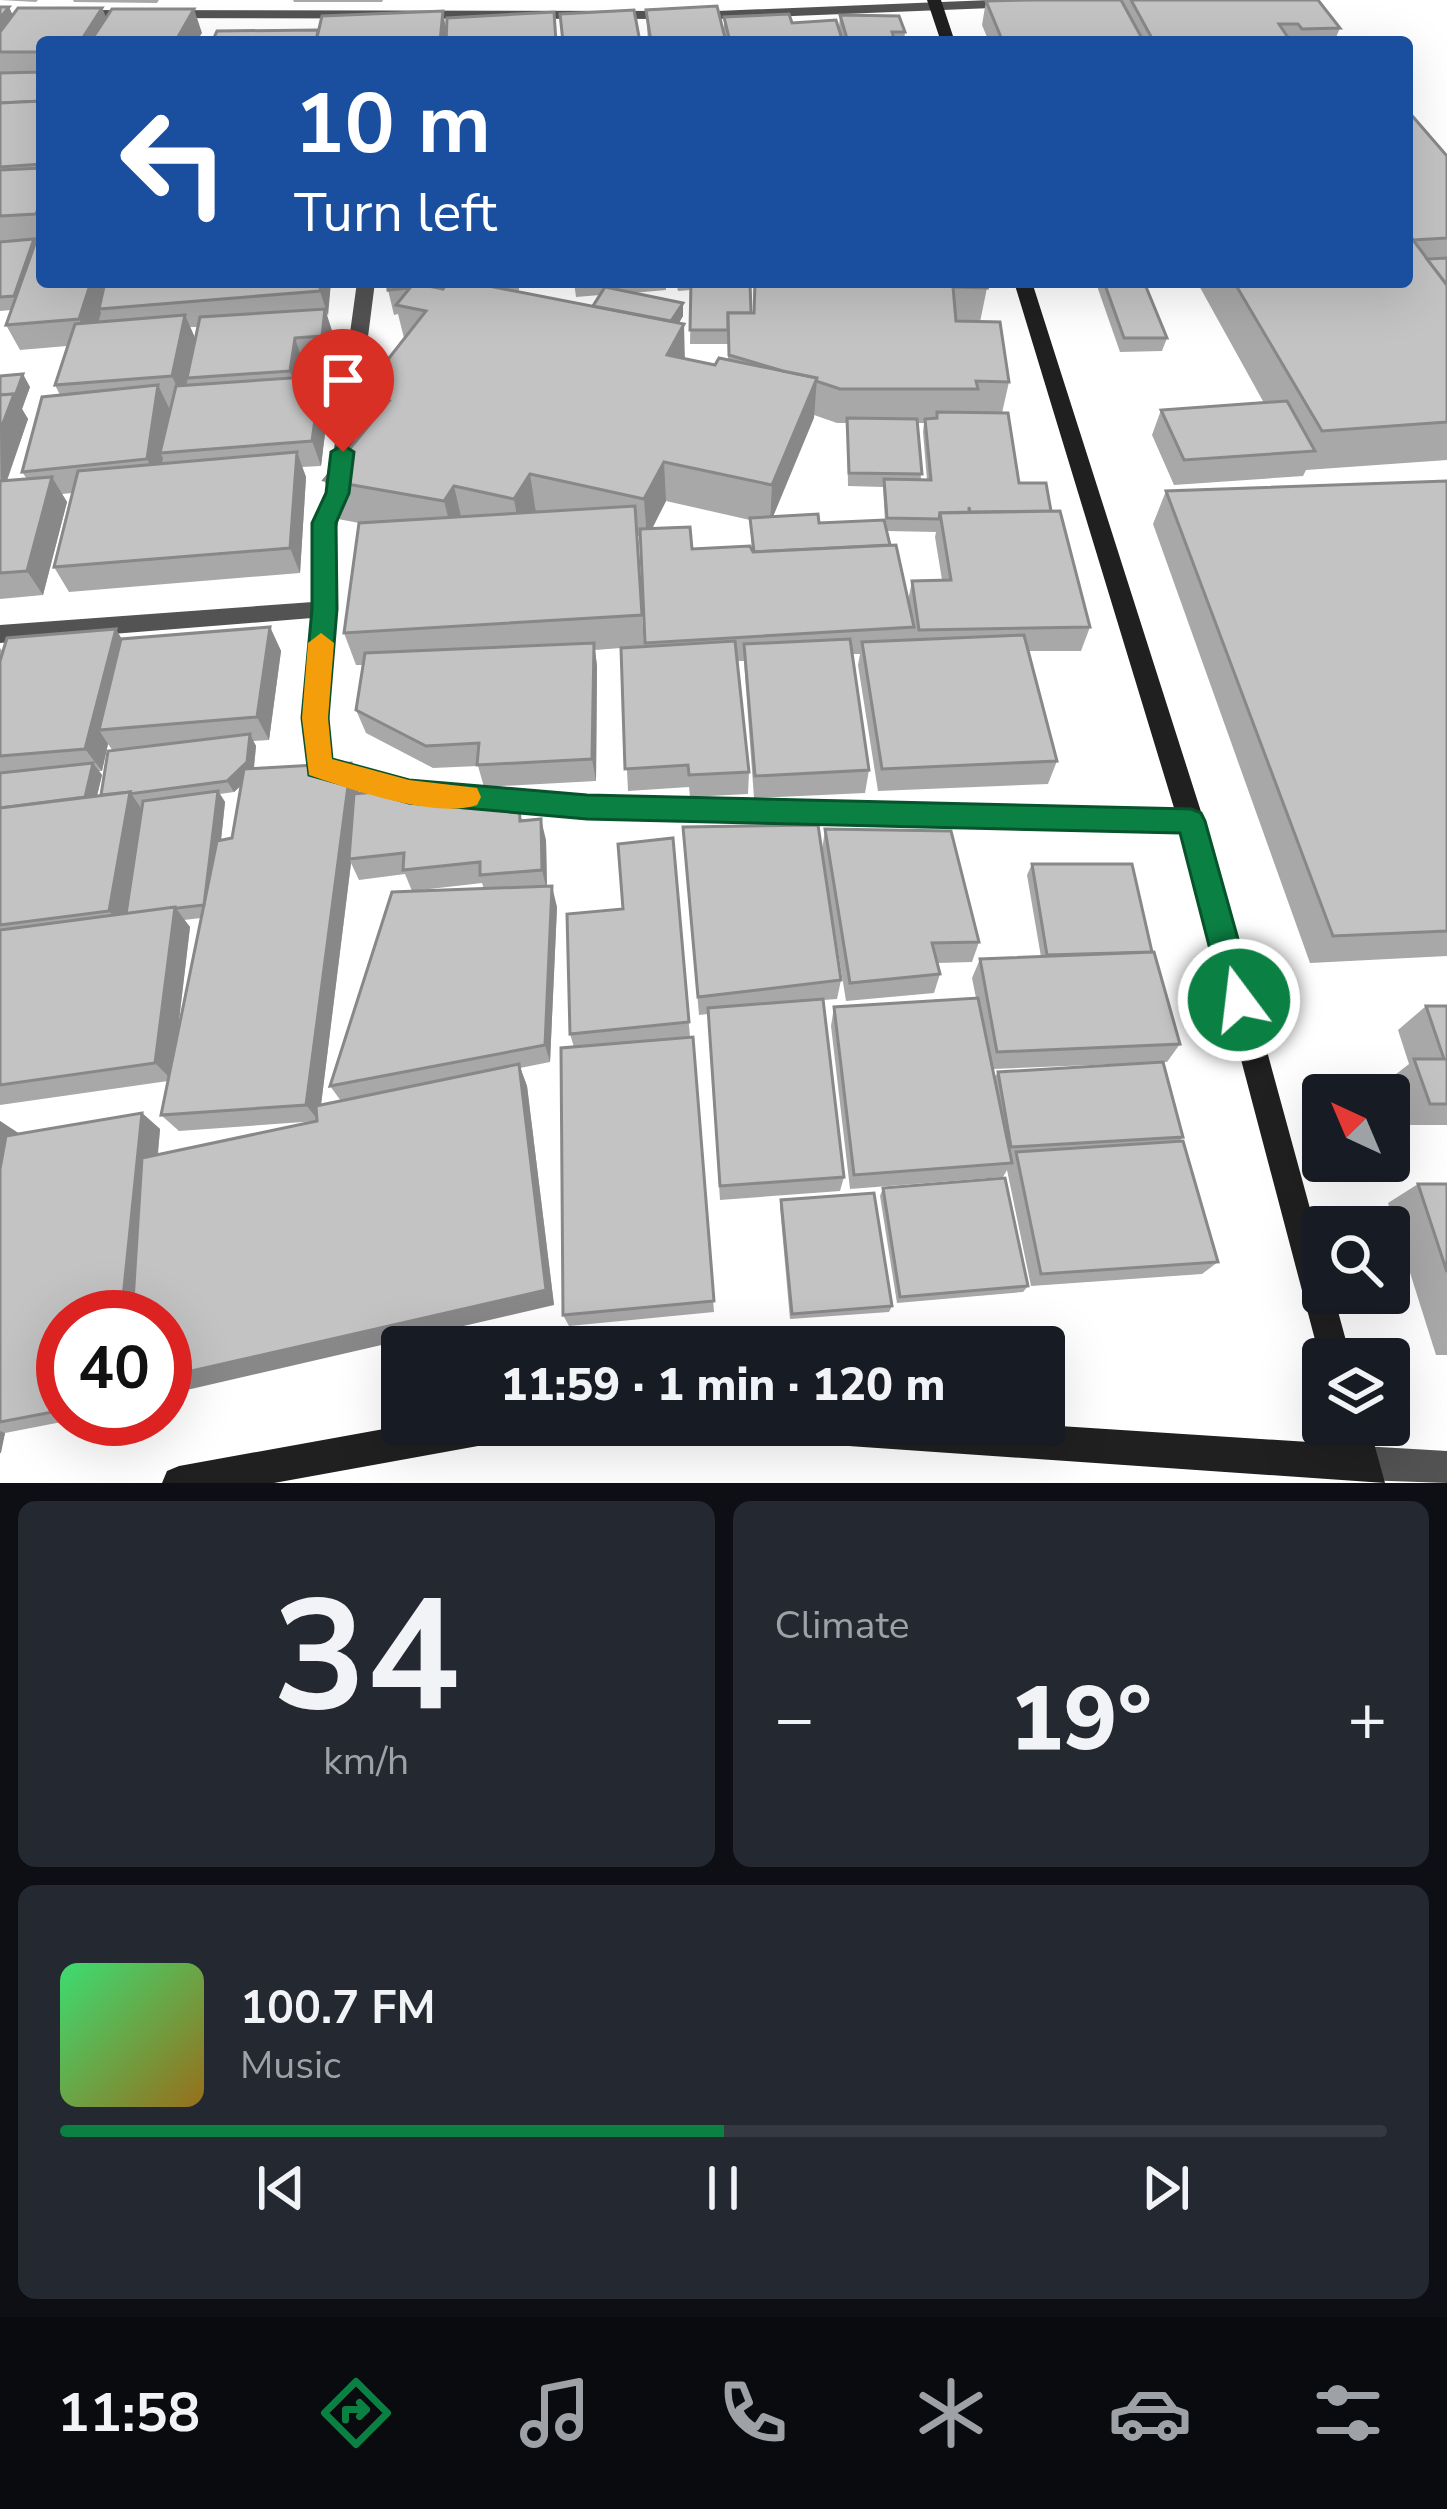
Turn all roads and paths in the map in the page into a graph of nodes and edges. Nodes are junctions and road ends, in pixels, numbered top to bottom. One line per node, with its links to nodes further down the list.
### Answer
1 (936, 3): 2 (street); 3 (street); 4 (street)
2 (1025, 3)
3 (48, 14)
4 (946, 36)
5 (365, 288): 7 (street)
6 (1025, 288): 9 (street)
7 (324, 609): 8 (street); 9 (street)
8 (0, 634)
9 (1191, 821): 10 (street)
10 (1329, 1338)
11 (384, 1446): 15 (street)
12 (1042, 1446): 14 (street)
13 (1447, 1468): 14 (street)
14 (1365, 1473)
15 (179, 1483)

